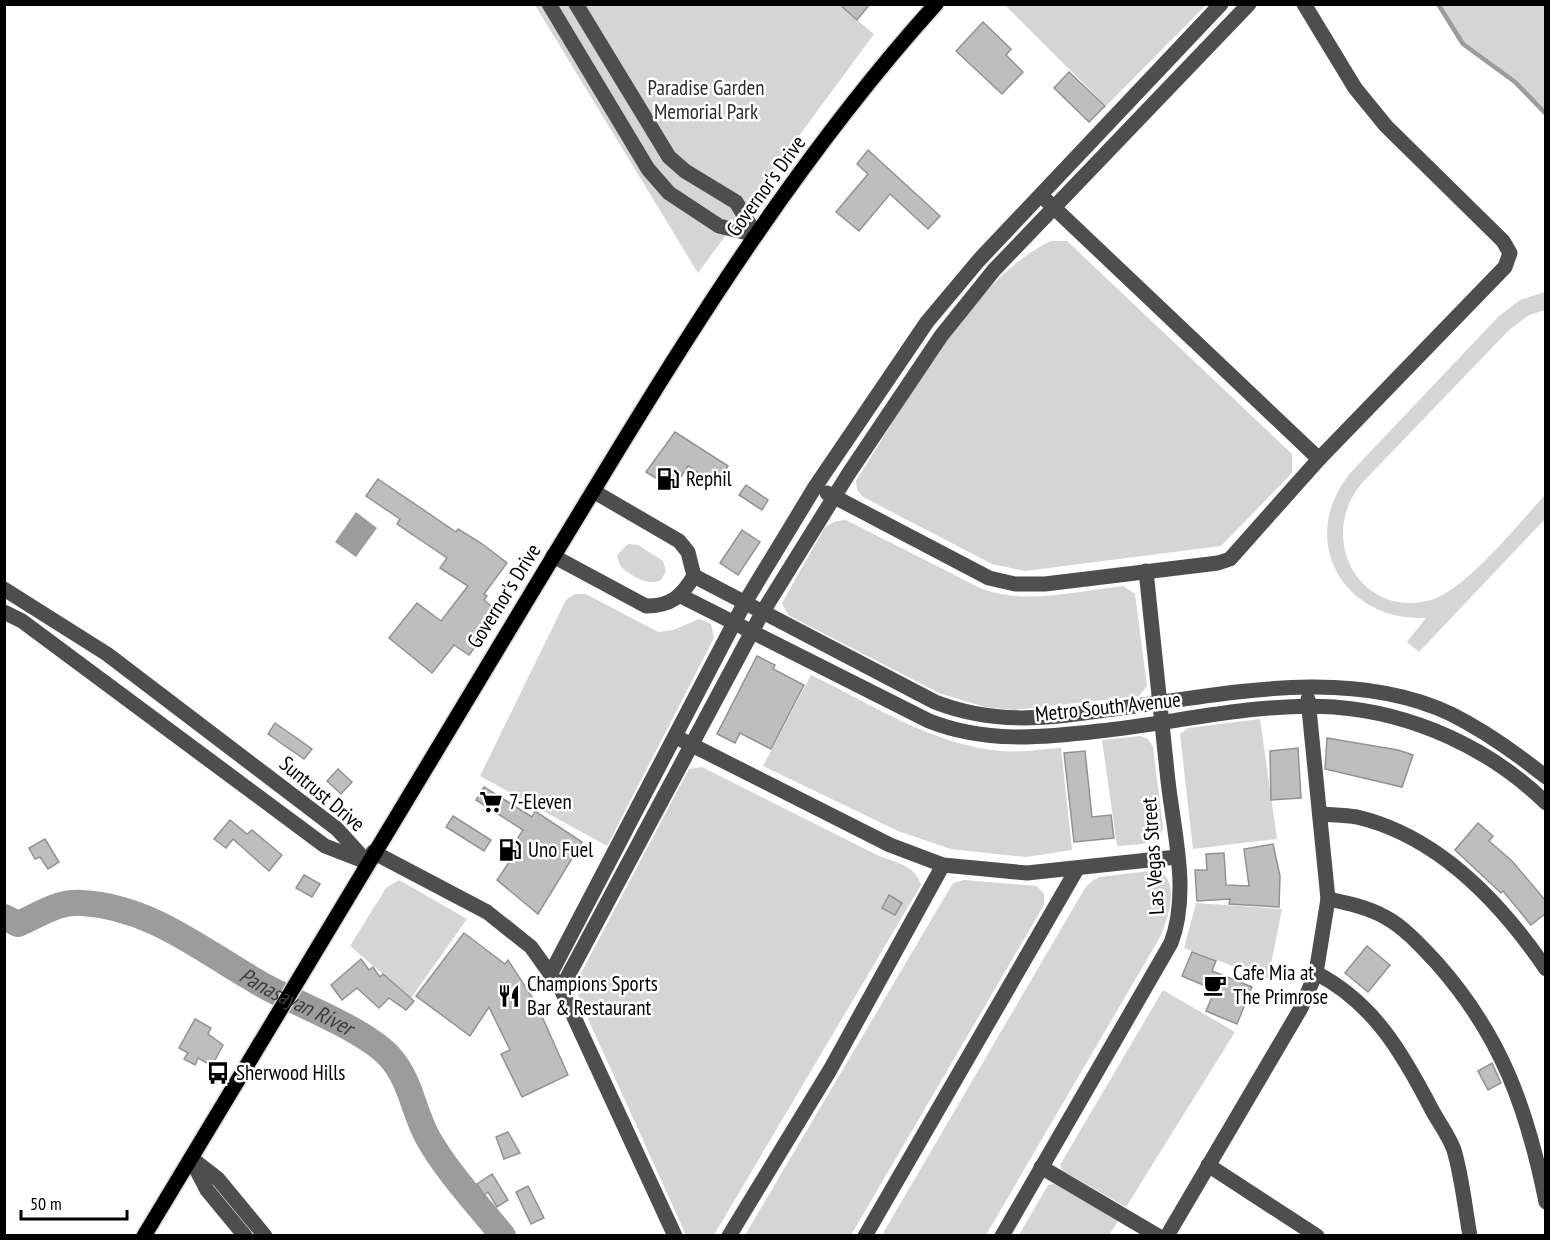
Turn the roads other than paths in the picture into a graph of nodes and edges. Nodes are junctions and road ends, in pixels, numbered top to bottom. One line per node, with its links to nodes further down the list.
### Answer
1 (549, 4): 9 (street)
2 (576, 4): 9 (street)
3 (936, 4): 9 (main road, Governor's Drive)
4 (1221, 4): 7 (street)
5 (1249, 4): 8 (street)
6 (1304, 4): 10 (street)
7 (1041, 195): 8 (street); 11 (street)
8 (1055, 208): 10 (street); 13 (street)
9 (756, 235): 12 (main road, Governor's Drive)
10 (1319, 459): 15 (street)
11 (815, 487): 13 (street); 19 (street)
12 (593, 491): 14 (main road, Governor's Drive); 16 (street)
13 (834, 497): 15 (street); 21 (street)
14 (553, 556): 18 (street); 33 (main road, Governor's Drive)
15 (1146, 571): 25 (street, Las Vegas Street)
16 (694, 576): 18 (street); 19 (street, Metro South Avenue)
17 (4, 589): 33 (street, Suntrust Drive)
18 (681, 596): 22 (street, Metro South Avenue)
19 (744, 604): 21 (street, Metro South Avenue); 22 (street)
20 (4, 612): 33 (street, Suntrust Drive)
21 (762, 613): 23 (street); 25 (street, Metro South Avenue)
22 (734, 623): 23 (street, Metro South Avenue); 28 (street)
23 (752, 632): 27 (street, Metro South Avenue); 29 (street)
24 (1307, 687): 25 (street, Metro South Avenue); 26 (street); 30 (street, Metro South Avenue)
25 (1160, 703): 27 (street, Las Vegas Street)
26 (1309, 707): 27 (street, Metro South Avenue); 31 (street, Metro South Avenue); 32 (street)
27 (1162, 724): 34 (street, Las Vegas Street)
28 (675, 736): 29 (street); 39 (street)
29 (691, 745): 35 (street); 41 (street)
30 (1545, 777)
31 (1543, 794)
32 (1320, 814): 37 (street); 38 (street)
33 (370, 857): 39 (street); 42 (main road, Governor's Drive)
34 (1177, 857): 36 (street); 44 (street, Las Vegas Street)
35 (943, 865): 36 (street); 50 (street)
36 (1077, 869): 51 (street)
37 (1328, 899): 40 (street); 45 (street)
38 (1545, 969)
39 (551, 973): 41 (street)
40 (1316, 974): 43 (street); 56 (street)
41 (561, 989): 49 (street)
42 (191, 1158): 46 (main road, Governor's Drive); 47 (street); 48 (street)
43 (1208, 1165): 54 (street); 55 (street)
44 (1041, 1167): 52 (street, Las Vegas Street); 53 (street)
45 (1545, 1202)
46 (144, 1236)
47 (245, 1236)
48 (265, 1236)
49 (675, 1236)
50 (729, 1236)
51 (865, 1236)
52 (1002, 1236)
53 (1158, 1236)
54 (1167, 1236)
55 (1317, 1236)
56 (1470, 1236)

